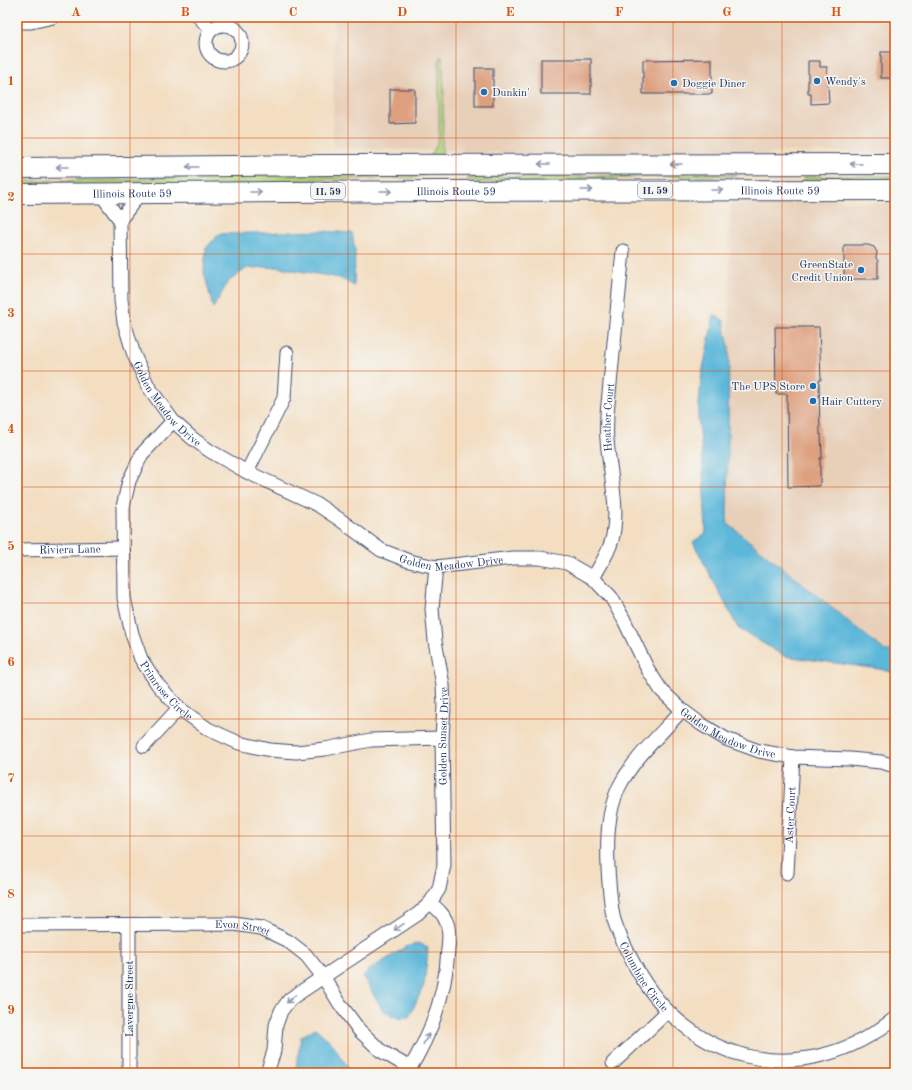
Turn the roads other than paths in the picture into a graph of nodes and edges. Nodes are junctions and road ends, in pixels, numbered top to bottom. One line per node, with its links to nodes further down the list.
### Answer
1 (53, 17): 3 (street)
2 (199, 17): 4 (street)
3 (17, 22)
4 (212, 30)
5 (895, 164): 6 (main road, one-way to 6)
6 (449, 165): 7 (main road, one-way to 7); 9 (main road)
7 (17, 168)
8 (895, 190): 9 (main road, Illinois Route 59 / IL 59, one-way to 8)
9 (438, 191): 11 (main road, Illinois Route 59 / IL 59, one-way to 9)
10 (100, 193): 11 (main road, Illinois Route 59 / IL 59); 12 (main road, Illinois Route 59 / IL 59); 13 (street)
11 (140, 193): 13 (street)
12 (17, 194)
13 (120, 220): 16 (street, Golden Meadow Drive)
14 (623, 251): 21 (street, Heather Court)
15 (287, 353): 17 (street)
16 (173, 421): 17 (street, Golden Meadow Drive); 18 (street, Primrose Circle)
17 (247, 472): 20 (street, Golden Meadow Drive)
18 (123, 548): 19 (street, Riviera Lane); 22 (street, Primrose Circle)
19 (17, 550)
20 (436, 567): 21 (street, Golden Meadow Drive); 24 (street, Golden Sunset Drive)
21 (593, 578): 23 (street, Golden Meadow Drive)
22 (179, 708): 24 (street, Primrose Circle); 25 (street)
23 (682, 710): 26 (street, Golden Meadow Drive); 33 (street, Columbine Circle)
24 (442, 738): 29 (street, Golden Sunset Drive)
25 (144, 746)
26 (793, 757): 27 (street, Golden Meadow Drive); 28 (street, Aster Court)
27 (895, 766)
28 (787, 873)
29 (430, 903): 32 (street, Golden Sunset Drive, one-way to 32); 36 (street, one-way to 29)
30 (129, 925): 31 (street, Evon Street); 32 (street, Evon Street); 37 (street, Lavergne Street)
31 (17, 926)
32 (324, 978): 36 (street, Evon Street); 38 (street, Golden Sunset Drive, one-way to 38)
33 (667, 1012): 34 (street, Columbine Circle); 35 (street)
34 (895, 1018)
35 (613, 1063)
36 (409, 1070)
37 (129, 1073)
38 (267, 1073)

